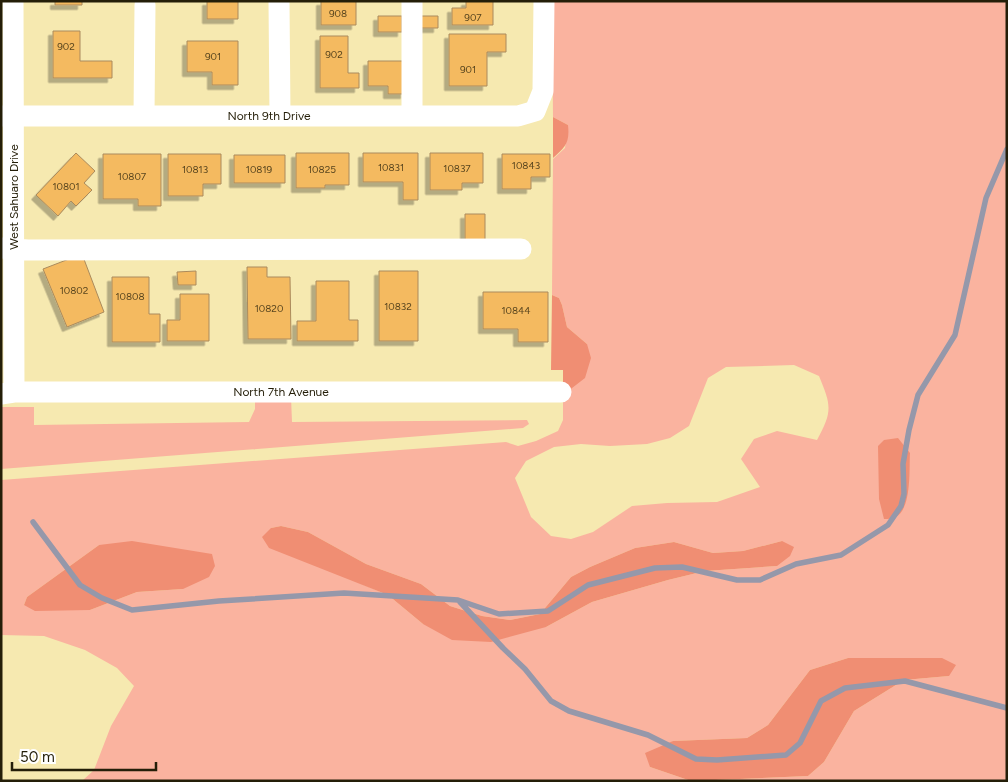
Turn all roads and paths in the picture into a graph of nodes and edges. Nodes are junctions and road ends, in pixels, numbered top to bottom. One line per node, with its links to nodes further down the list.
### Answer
1 (13, 1): 6 (street, West Sahuaro Drive)
2 (280, 1): 8 (street)
3 (412, 1): 9 (street)
4 (544, 1): 9 (street, North 9th Drive)
5 (144, 5): 7 (street)
6 (8, 116): 7 (street, North 9th Drive); 10 (street, West Sahuaro Drive)
7 (144, 116): 8 (street, North 9th Drive)
8 (280, 116): 9 (street, North 9th Drive)
9 (412, 116)
10 (8, 249): 11 (street); 13 (street, West Sahuaro Drive)
11 (521, 249)
12 (561, 392): 13 (street, North 7th Avenue)
13 (8, 393)

